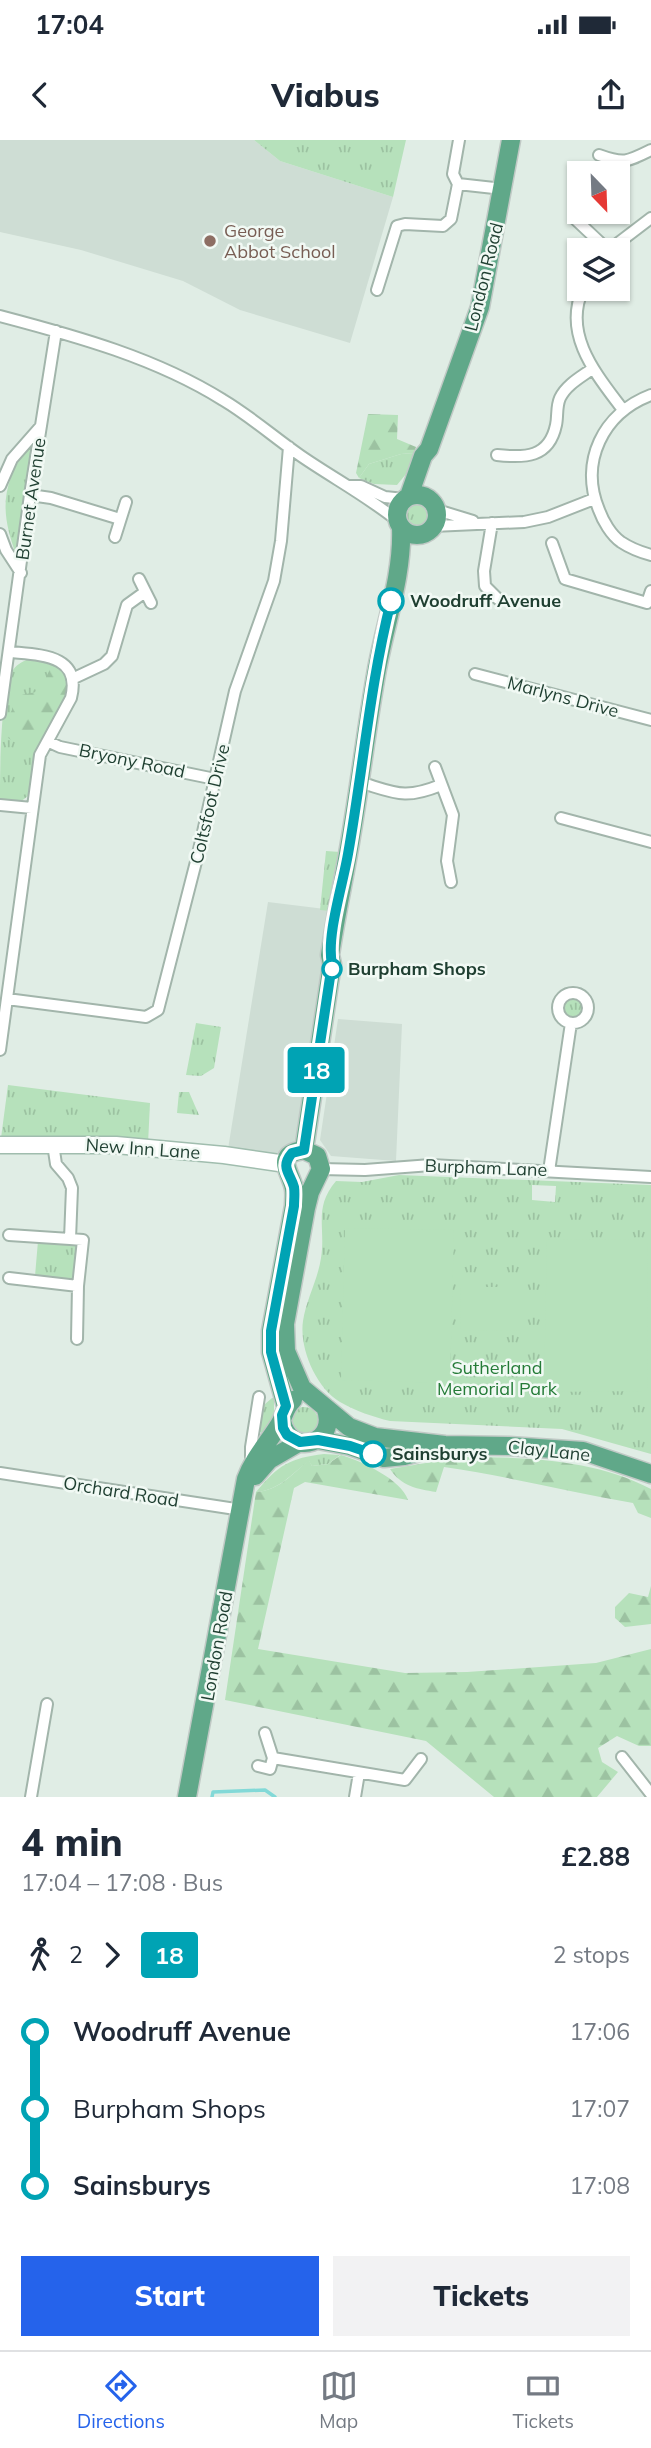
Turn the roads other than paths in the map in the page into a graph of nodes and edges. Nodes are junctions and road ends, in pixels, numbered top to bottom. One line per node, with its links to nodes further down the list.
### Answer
1 (459, 140): 6 (street)
2 (511, 140): 7 (main road, London Road)
3 (647, 140): 4 (street)
4 (651, 150): 5 (street)
5 (599, 155)
6 (458, 184): 7 (street); 12 (street)
7 (503, 189): 27 (main road, London Road)
8 (651, 218): 11 (street)
9 (580, 224): 10 (street)
10 (595, 238)
11 (624, 238)
12 (377, 290)
13 (580, 301): 16 (street)
14 (0, 316): 15 (street)
15 (56, 331): 19 (street, Burnet Avenue); 20 (street)
16 (592, 369): 18 (street); 21 (street)
17 (651, 395): 18 (street)
18 (624, 410): 25 (street)
19 (41, 426): 22 (street, Burnet Avenue); 24 (street, Burnet Avenue)
20 (289, 447): 23 (street); 50 (street, Coltsfoot Drive)
21 (497, 455)
22 (0, 485)
23 (350, 486): 27 (street); 31 (street)
24 (30, 495): 28 (street); 36 (street, Burnet Avenue)
25 (594, 499): 30 (street); 35 (street)
26 (126, 502): 28 (street)
27 (422, 510): 29 (street); 29 (street); 31 (main road, London Road); 31 (main road); 38 (main road, London Road)
28 (120, 519): 33 (street)
29 (479, 523): 30 (street)
30 (492, 523): 41 (street)
31 (399, 524): 38 (main road, London Road)
32 (0, 534): 36 (street, Burnet Avenue)
33 (115, 537)
34 (552, 543): 39 (street)
35 (651, 555)
36 (21, 572): 43 (street, Burnet Avenue)
37 (138, 579): 40 (street)
38 (398, 579): 51 (main road, London Road)
39 (651, 591)
40 (145, 592): 42 (street); 45 (street)
41 (498, 599)
42 (151, 603)
43 (10, 652): 45 (street); 46 (street, Burnet Avenue)
44 (475, 674): 47 (street, Marlyns Drive)
45 (72, 679): 48 (street)
46 (0, 713)
47 (651, 720)
48 (49, 742): 50 (street, Bryony Road); 54 (street)
49 (435, 767): 52 (street)
50 (215, 779): 59 (street, Coltsfoot Drive)
51 (359, 782): 52 (street); 65 (main road, London Road)
52 (441, 785): 57 (street)
53 (0, 805): 54 (street)
54 (33, 808): 58 (street)
55 (561, 818): 56 (street)
56 (651, 842)
57 (451, 882)
58 (6, 961): 59 (street)
59 (7, 999): 61 (street)
60 (571, 1023): 66 (street)
61 (1, 1035): 62 (street)
62 (0, 1050)
63 (53, 1144): 64 (main road, New Inn Lane); 67 (main road, New Inn Lane); 71 (street)
64 (0, 1145)
65 (304, 1150): 67 (main road); 68 (main road)
66 (549, 1171): 68 (street, Burpham Lane); 69 (street, Burpham Lane)
67 (289, 1172): 68 (main road); 78 (main road)
68 (319, 1173): 75 (main road)
69 (651, 1177)
70 (9, 1235): 71 (street)
71 (70, 1239): 73 (street)
72 (9, 1278): 73 (street)
73 (78, 1286): 74 (street)
74 (77, 1339)
75 (309, 1396): 77 (main road); 78 (main road)
76 (259, 1397): 81 (street, London Road)
77 (325, 1407): 79 (main road); 80 (main road, Clay Lane)
78 (284, 1413): 79 (main road); 81 (main road, London Road)
79 (309, 1441): 80 (main road, Clay Lane); 84 (main road, London Road)
80 (445, 1445): 83 (main road, Clay Lane)
81 (251, 1466): 84 (main road, London Road)
82 (0, 1473): 84 (street, Orchard Road)
83 (651, 1474)
84 (243, 1502): 94 (main road, London Road)
85 (47, 1704): 93 (street)
86 (265, 1733): 88 (street)
87 (622, 1757): 92 (street)
88 (273, 1758): 90 (street); 91 (street)
89 (421, 1759): 91 (street)
90 (258, 1766)
91 (359, 1773): 95 (street)
92 (651, 1794)
93 (31, 1797)
94 (187, 1797)
95 (355, 1797)

